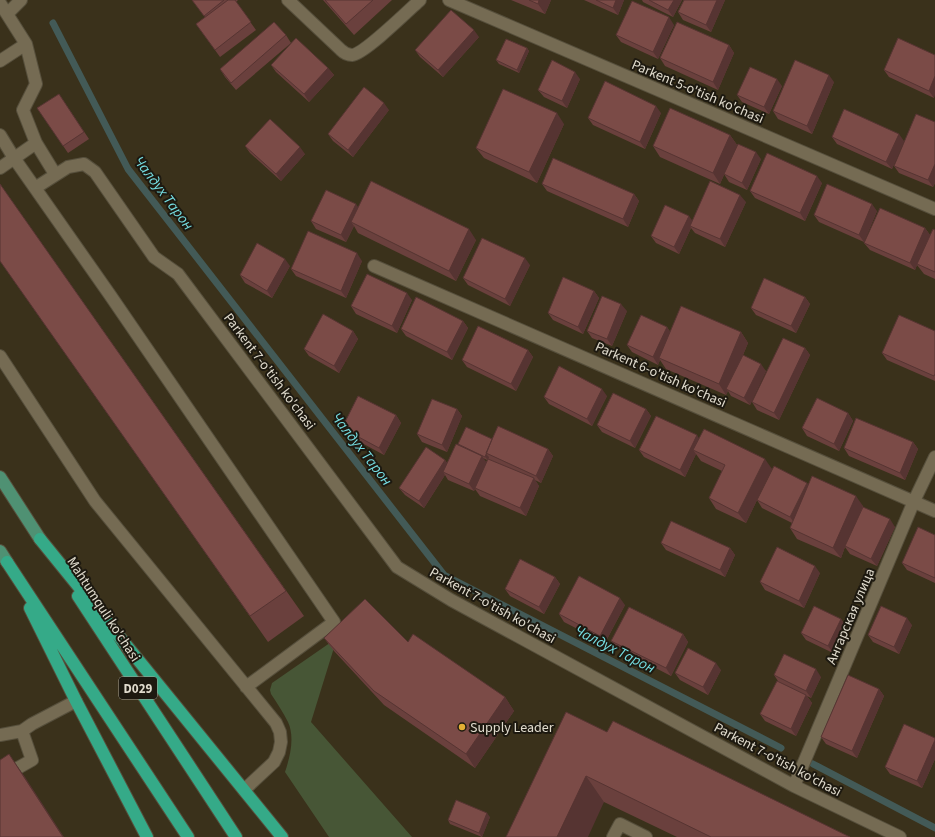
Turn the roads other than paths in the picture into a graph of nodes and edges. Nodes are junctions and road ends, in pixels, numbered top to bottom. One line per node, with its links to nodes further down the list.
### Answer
1 (22, 0): 6 (street)
2 (288, 0): 3 (street)
3 (420, 0)
4 (449, 0): 15 (street, Parkent 5-o'tish ko'chasi)
5 (0, 3): 6 (street)
6 (7, 14): 7 (street)
7 (26, 44): 8 (street); 10 (street)
8 (0, 61)
9 (0, 135): 11 (street)
10 (36, 143): 11 (street); 13 (street)
11 (14, 158): 12 (street); 14 (street)
12 (0, 168)
13 (56, 174): 14 (street); 30 (street, Parkent 7-o'tish ko'chasi)
14 (35, 188): 25 (street)
15 (935, 209)
16 (374, 266): 20 (street, Parkent 6-o'tish ko'chasi)
17 (0, 356): 25 (street)
18 (935, 457): 20 (street, Ангарская улица)
19 (0, 477): 22 (main road, Mahtumquli ko'chasi)
20 (914, 501): 21 (street, Parkent 6-o'tish ko'chasi); 30 (street, Ангарская улица)
21 (935, 511)
22 (40, 539): 31 (highway); 34 (highway, Mahtumquli ko'chasi / D029)
23 (0, 551): 24 (main road)
24 (7, 562): 26 (highway); 33 (highway, D029)
25 (246, 687): 31 (street)
26 (76, 701): 27 (street); 32 (highway)
27 (22, 731): 28 (street); 29 (street)
28 (0, 735)
29 (0, 778)
30 (794, 786): 38 (street, Parkent 7-o'tish ko'chasi)
31 (244, 790): 35 (highway)
32 (147, 837)
33 (188, 837)
34 (236, 837)
35 (282, 837)
36 (613, 837): 37 (street)
37 (646, 837)
38 (900, 837)

